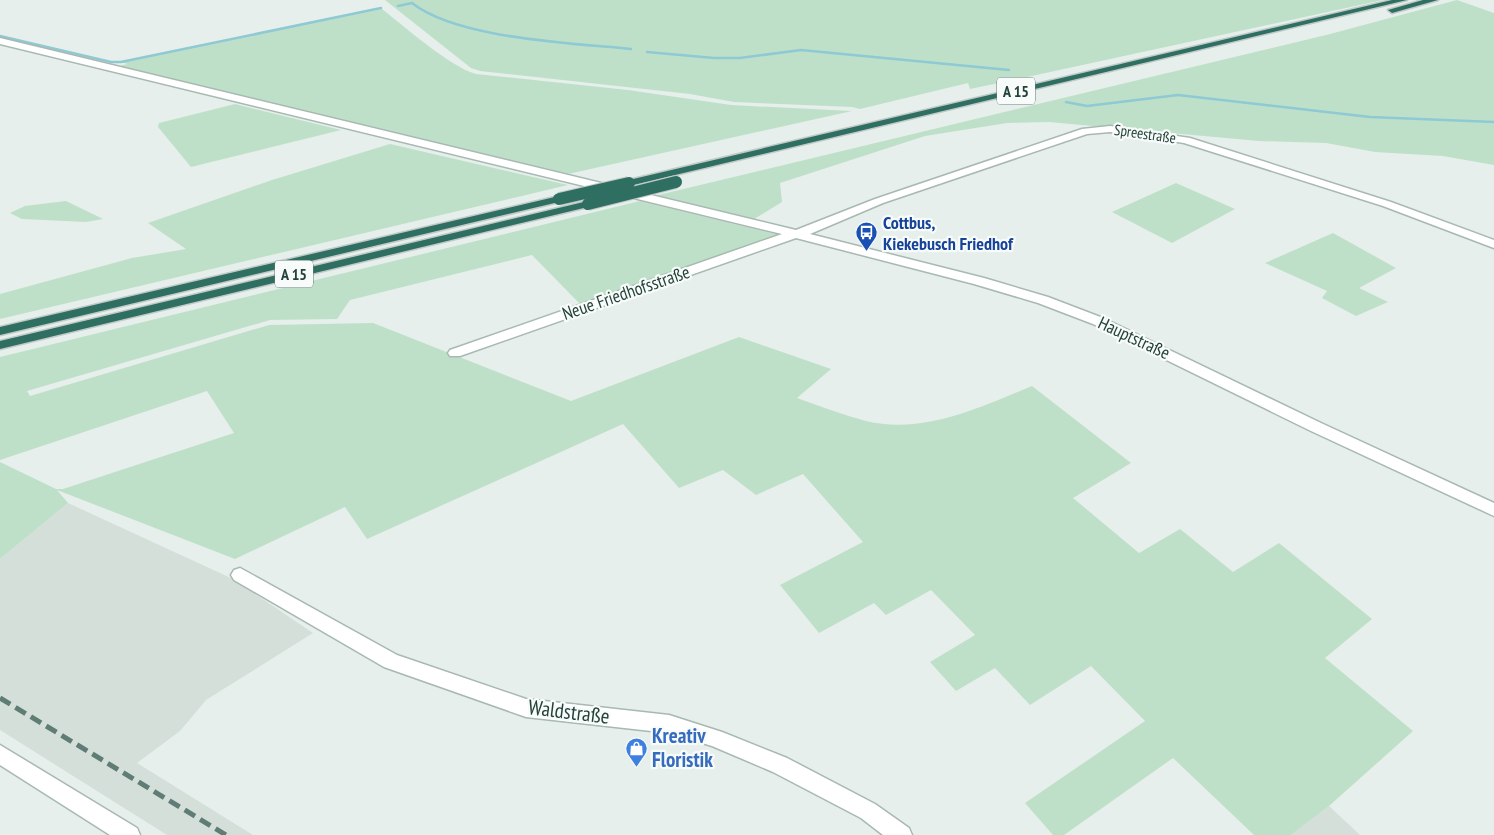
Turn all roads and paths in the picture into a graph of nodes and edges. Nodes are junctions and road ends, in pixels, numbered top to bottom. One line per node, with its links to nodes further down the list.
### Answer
1 (1403, 0): 6 (highway, A 15, bridge)
2 (1434, 0): 7 (highway, A 15, bridge)
3 (0, 41): 4 (street, Hauptstraße)
4 (797, 234): 5 (street, Spreestraße); 8 (street, Neue Friedhofsstraße); 9 (street, Hauptstraße)
5 (1494, 244)
6 (0, 331)
7 (0, 345)
8 (455, 353)
9 (1494, 510)
10 (240, 575): 13 (street, Waldstraße)
11 (0, 754): 12 (street)
12 (129, 835)
13 (901, 835)

